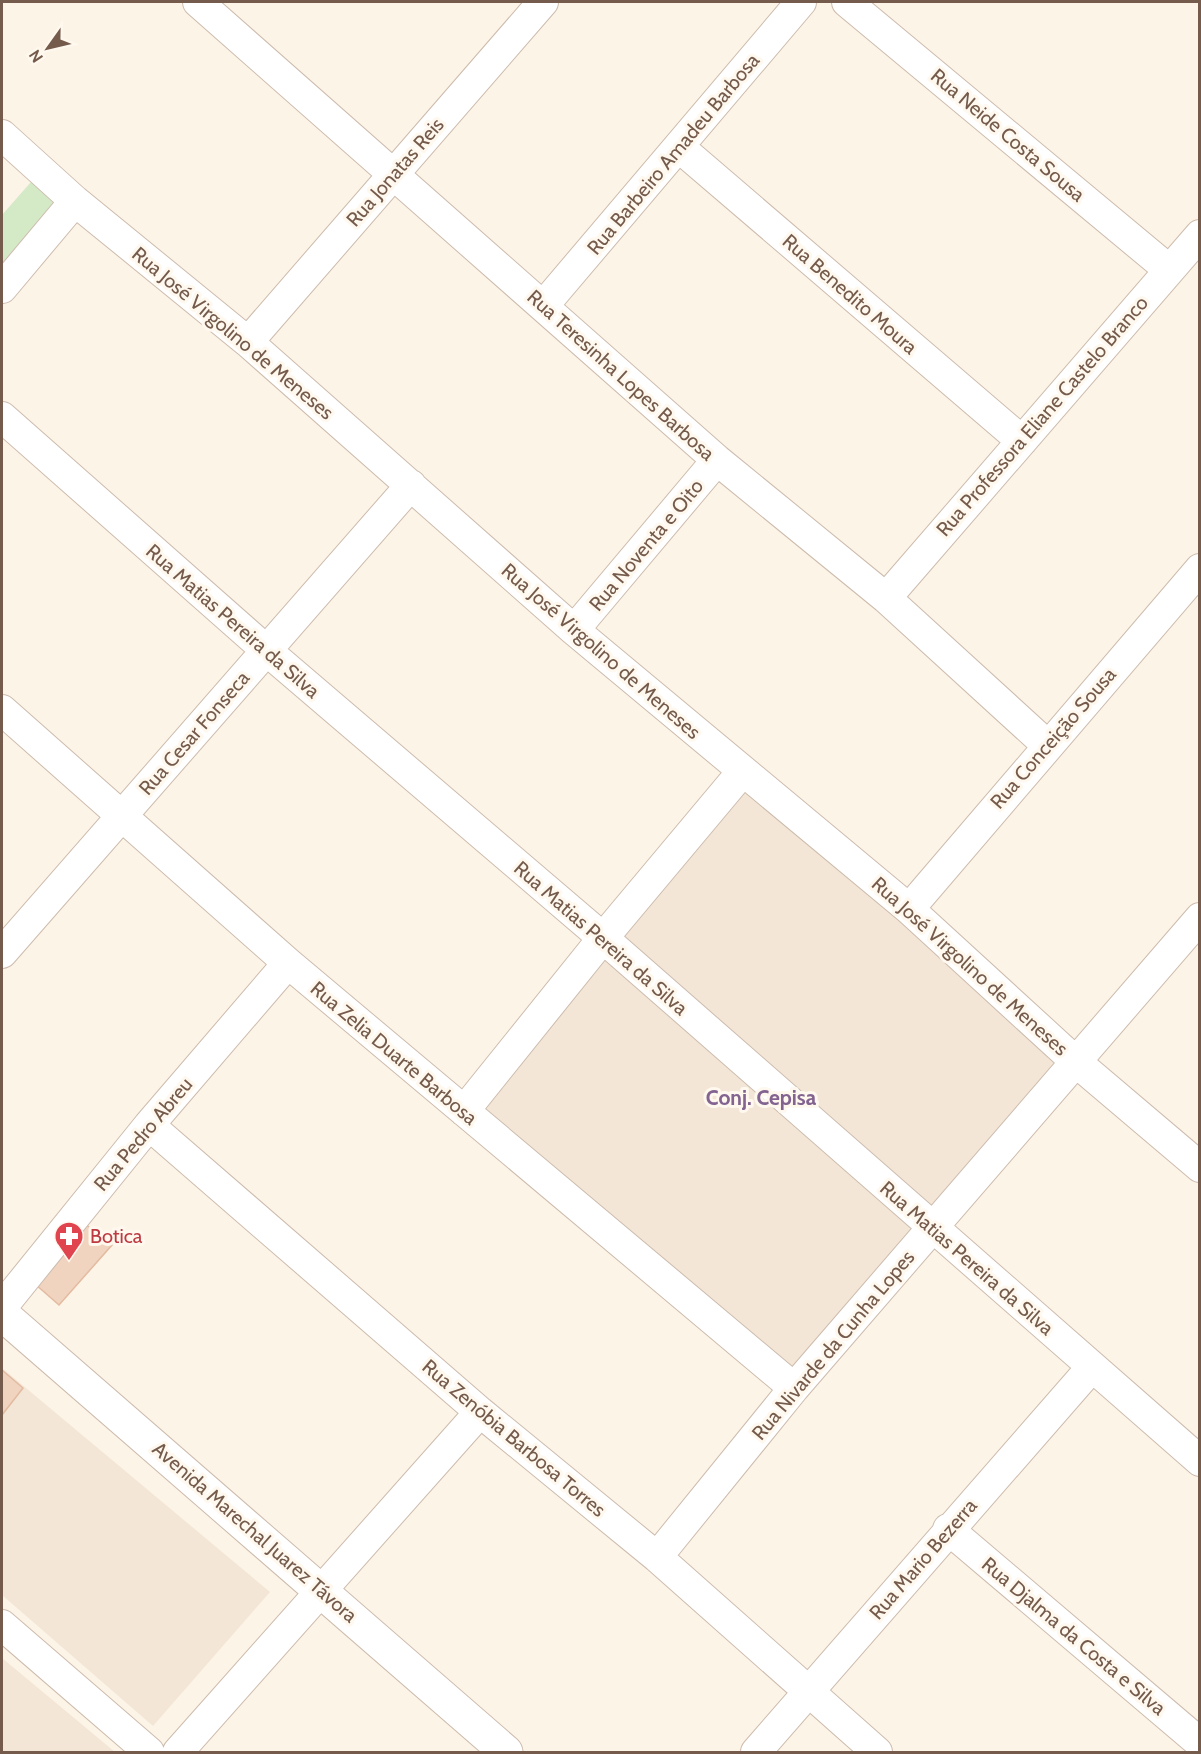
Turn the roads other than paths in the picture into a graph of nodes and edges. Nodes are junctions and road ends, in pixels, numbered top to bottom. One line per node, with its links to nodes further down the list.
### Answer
1 (198, 2): 7 (street, Rua Teresinha Lopes Barbosa)
2 (801, 2): 6 (street, Rua Barbeiro Amadeu Barbosa)
3 (847, 2): 10 (street, Rua Neide Costa Sousa)
4 (532, 6): 7 (street, Rua Jonatas Reis)
5 (2, 135): 8 (street, Rua José Virgolino de Meneses)
6 (679, 147): 12 (street, Rua Barbeiro Amadeu Barbosa); 15 (street, Rua Benedito Moura)
7 (393, 173): 12 (street, Rua Teresinha Lopes Barbosa); 13 (street, Rua Jonatas Reis)
8 (75, 201): 11 (street); 13 (street, Rua José Virgolino de Meneses)
9 (1200, 235): 10 (street, Rua Professora Eliane Castelo Branco)
10 (1168, 269): 15 (street, Rua Professora Eliane Castelo Branco)
11 (2, 288)
12 (544, 306): 16 (street, Rua Teresinha Lopes Barbosa)
13 (248, 342): 17 (street, Rua José Virgolino de Meneses)
14 (2, 417): 21 (street, Rua Matias Pereira da Silva)
15 (1022, 441): 19 (street, Rua Professora Eliane Castelo Branco)
16 (717, 460): 19 (street, Rua Teresinha Lopes Barbosa); 20 (street, Rua Noventa e Oito)
17 (411, 485): 20 (street, Rua José Virgolino de Meneses); 21 (street, Rua Cesar Fonseca)
18 (1195, 584): 23 (street, Rua Conceição Sousa)
19 (886, 598): 23 (street, Rua Teresinha Lopes Barbosa)
20 (574, 630): 24 (street, Rua José Virgolino de Meneses)
21 (266, 650): 25 (street, Rua Cesar Fonseca); 28 (street, Rua Matias Pereira da Silva)
22 (2, 710): 25 (street, Rua Zelia Duarte Barbosa)
23 (1047, 745): 26 (street, Rua Conceição Sousa)
24 (742, 772): 26 (street, Rua José Virgolino de Meneses); 28 (street)
25 (121, 817): 29 (street, Rua Cesar Fonseca); 30 (street, Rua Zelia Duarte Barbosa)
26 (909, 909): 31 (street, Rua José Virgolino de Meneses)
27 (1200, 918): 31 (street, Rua Nivarde da Cunha Lopes)
28 (603, 938): 32 (street); 35 (street, Rua Matias Pereira da Silva)
29 (2, 953)
30 (288, 963): 32 (street, Rua Zelia Duarte Barbosa); 33 (street, Rua Pedro Abreu)
31 (1075, 1060): 34 (street, Rua José Virgolino de Meneses); 35 (street, Rua Nivarde da Cunha Lopes)
32 (464, 1111): 39 (street, Rua Zelia Duarte Barbosa)
33 (149, 1125): 36 (street, Rua Pedro Abreu); 40 (street, Rua Zenóbia Barbosa Torres)
34 (1200, 1167)
35 (933, 1228): 38 (street, Rua Matias Pereira da Silva); 39 (street, Rua Nivarde da Cunha Lopes)
36 (2, 1307)
37 (2, 1314): 44 (street, Avenida Marechal Juarez Távora)
38 (1092, 1366): 41 (street, Rua Matias Pereira da Silva); 42 (street, Rua Mario Bezerra)
39 (794, 1388): 43 (street, Rua Nivarde da Cunha Lopes)
40 (480, 1412): 43 (street, Rua Zenóbia Barbosa Torres); 44 (street)
41 (1200, 1461)
42 (948, 1529): 46 (street, Rua Mario Bezerra); 47 (street, Rua Djalma da Costa e Silva)
43 (657, 1557): 46 (street, Rua Zenóbia Barbosa Torres)
44 (322, 1590): 49 (street); 50 (street, Avenida Marechal Juarez Távora)
45 (2, 1625): 48 (street)
46 (809, 1691): 51 (street, Rua Mario Bezerra); 52 (street, Rua Zenóbia Barbosa Torres)
47 (1200, 1743)
48 (149, 1752)
49 (178, 1752)
50 (506, 1752)
51 (756, 1752)
52 (878, 1752)

